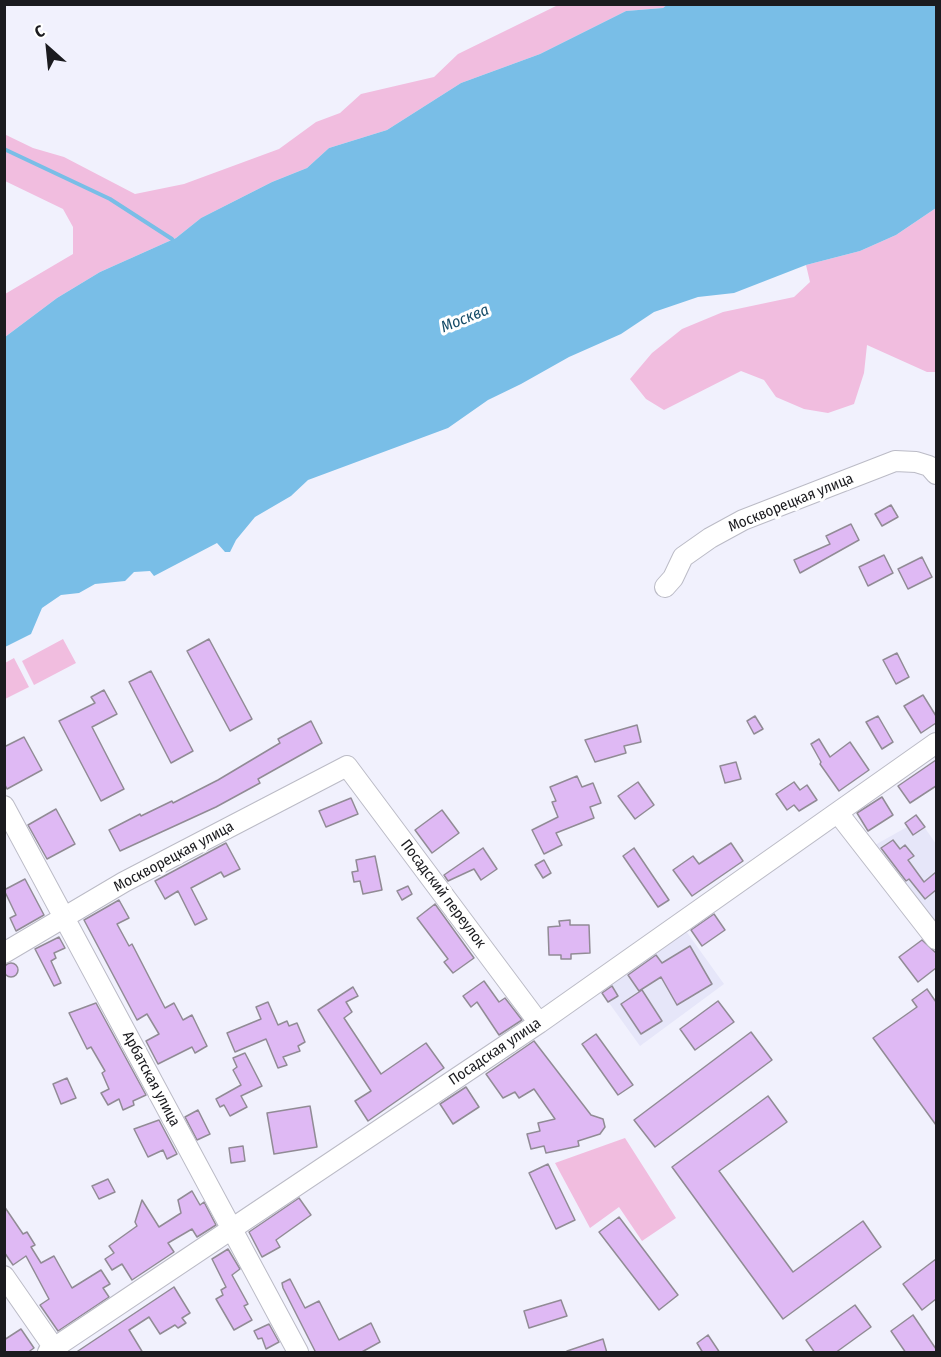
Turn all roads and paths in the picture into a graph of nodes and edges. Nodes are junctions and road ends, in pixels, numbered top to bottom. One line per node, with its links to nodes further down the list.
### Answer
1 (936, 474): 2 (street, Москворецкая улица)
2 (665, 588)
3 (936, 743): 6 (street, Посадская улица)
4 (347, 766): 7 (street, Москворецкая улица); 10 (street, Посадский переулок)
5 (4, 806): 7 (street, Арбатская улица)
6 (838, 813): 8 (street); 10 (street, Посадская улица)
7 (65, 917): 9 (street, Москворецкая улица); 11 (street, Арбатская улица)
8 (936, 939)
9 (4, 953)
10 (538, 1023): 11 (street, Посадская улица)
11 (231, 1228): 13 (street, Посадская улица); 14 (street, Арбатская улица)
12 (4, 1276): 13 (street)
13 (51, 1350)
14 (298, 1353)

